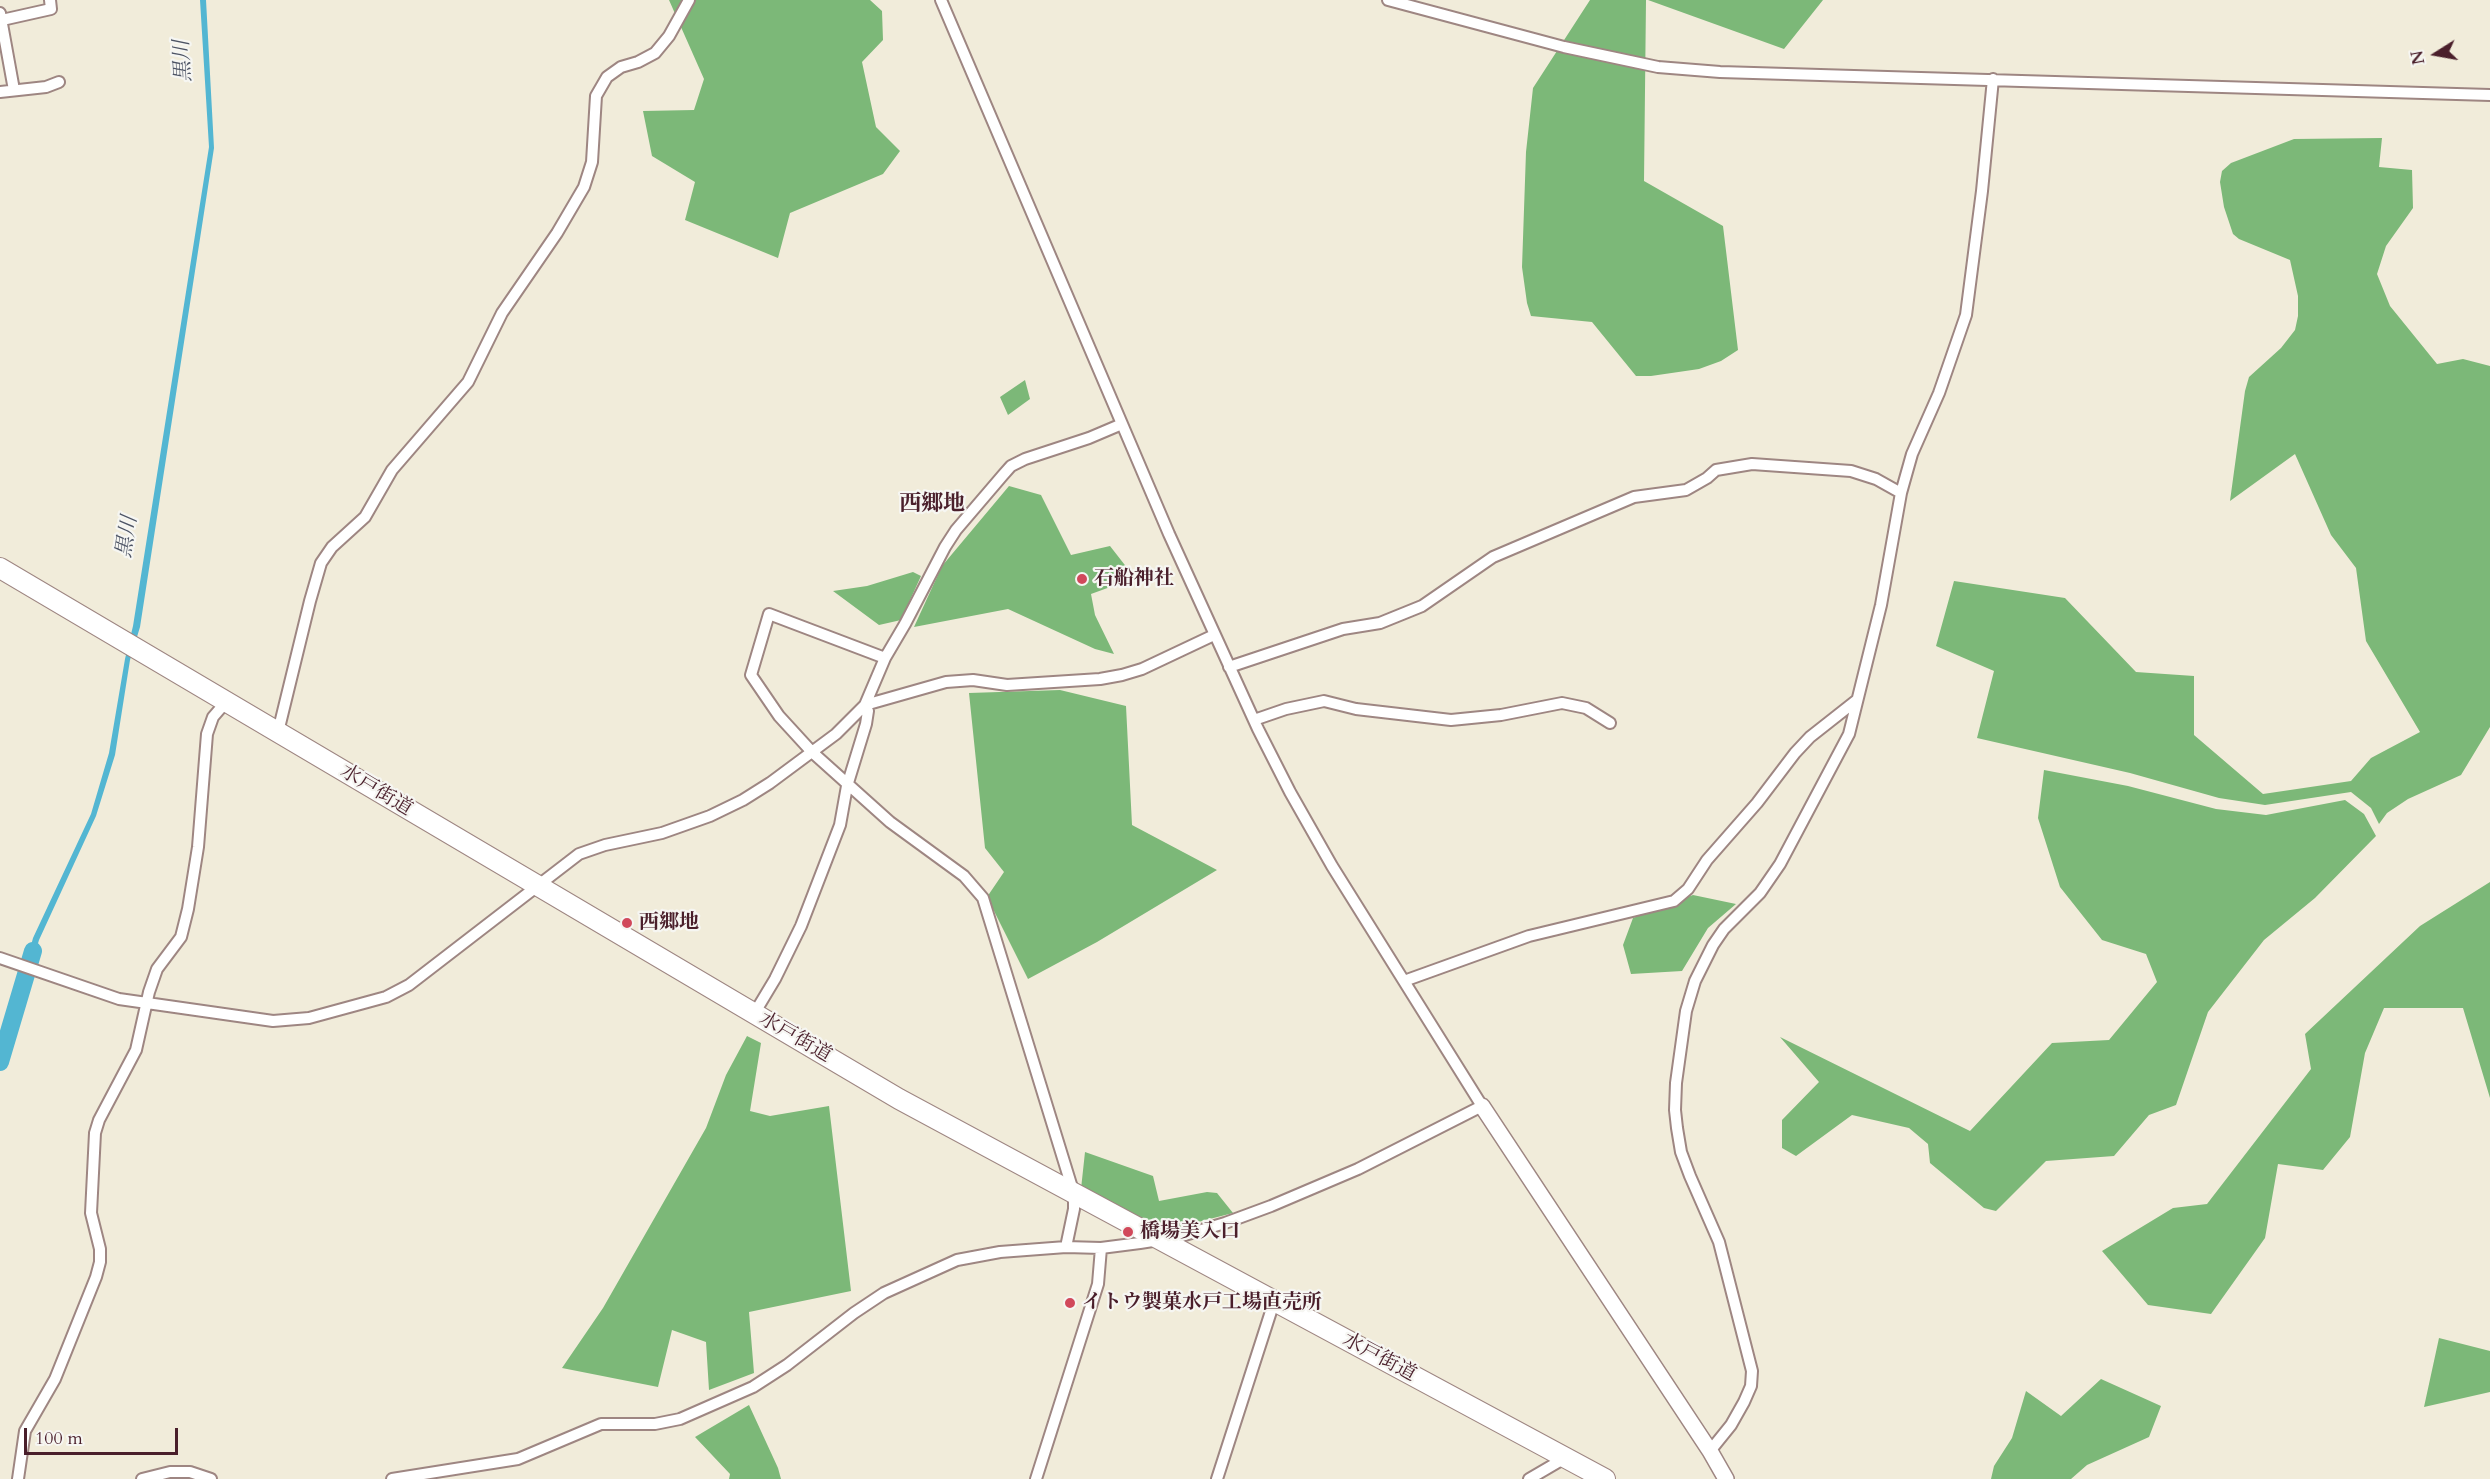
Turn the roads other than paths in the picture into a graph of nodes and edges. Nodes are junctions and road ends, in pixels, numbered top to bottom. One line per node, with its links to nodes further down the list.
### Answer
1 (50, 0): 5 (street)
2 (690, 0): 22 (street)
3 (941, 0): 11 (street)
4 (1388, 0): 6 (street)
5 (1, 16): 8 (street)
6 (1993, 79): 10 (street); 12 (street)
7 (59, 82): 8 (street)
8 (14, 90): 9 (street)
9 (0, 93)
10 (2490, 95)
11 (1122, 424): 14 (street); 15 (street)
12 (1901, 493): 16 (street); 17 (street)
13 (0, 568): 18 (highway, 水戸街道)
14 (1214, 635): 16 (street); 19 (street)
15 (885, 658): 19 (street); 23 (street)
16 (1229, 667): 20 (street)
17 (1857, 700): 27 (street); 36 (street)
18 (226, 702): 22 (highway, 水戸街道); 28 (street)
19 (864, 705): 23 (street); 24 (street)
20 (1254, 720): 21 (street); 27 (street)
21 (1610, 723)
22 (278, 732): 25 (highway, 水戸街道)
23 (812, 752): 24 (street); 25 (street)
24 (848, 786): 29 (street); 31 (street)
25 (537, 886): 28 (street); 29 (highway, 水戸街道)
26 (0, 958): 28 (street)
27 (1404, 981): 30 (street)
28 (148, 1004): 38 (street)
29 (754, 1014): 31 (highway, 水戸街道)
30 (1482, 1106): 32 (street); 36 (street)
31 (1074, 1194): 32 (highway, 水戸街道); 33 (street)
32 (1161, 1240): 34 (street); 35 (highway, 水戸街道)
33 (1066, 1247): 34 (street); 41 (street)
34 (1101, 1248): 42 (street)
35 (1274, 1302): 37 (highway, 水戸街道); 43 (street)
36 (1710, 1450): 46 (street)
37 (1565, 1458): 44 (street); 45 (highway, 水戸街道)
38 (18, 1479)
39 (142, 1479): 40 (street)
40 (211, 1479)
41 (392, 1479)
42 (1036, 1479)
43 (1217, 1479)
44 (1529, 1479)
45 (1605, 1479)
46 (1726, 1479)

